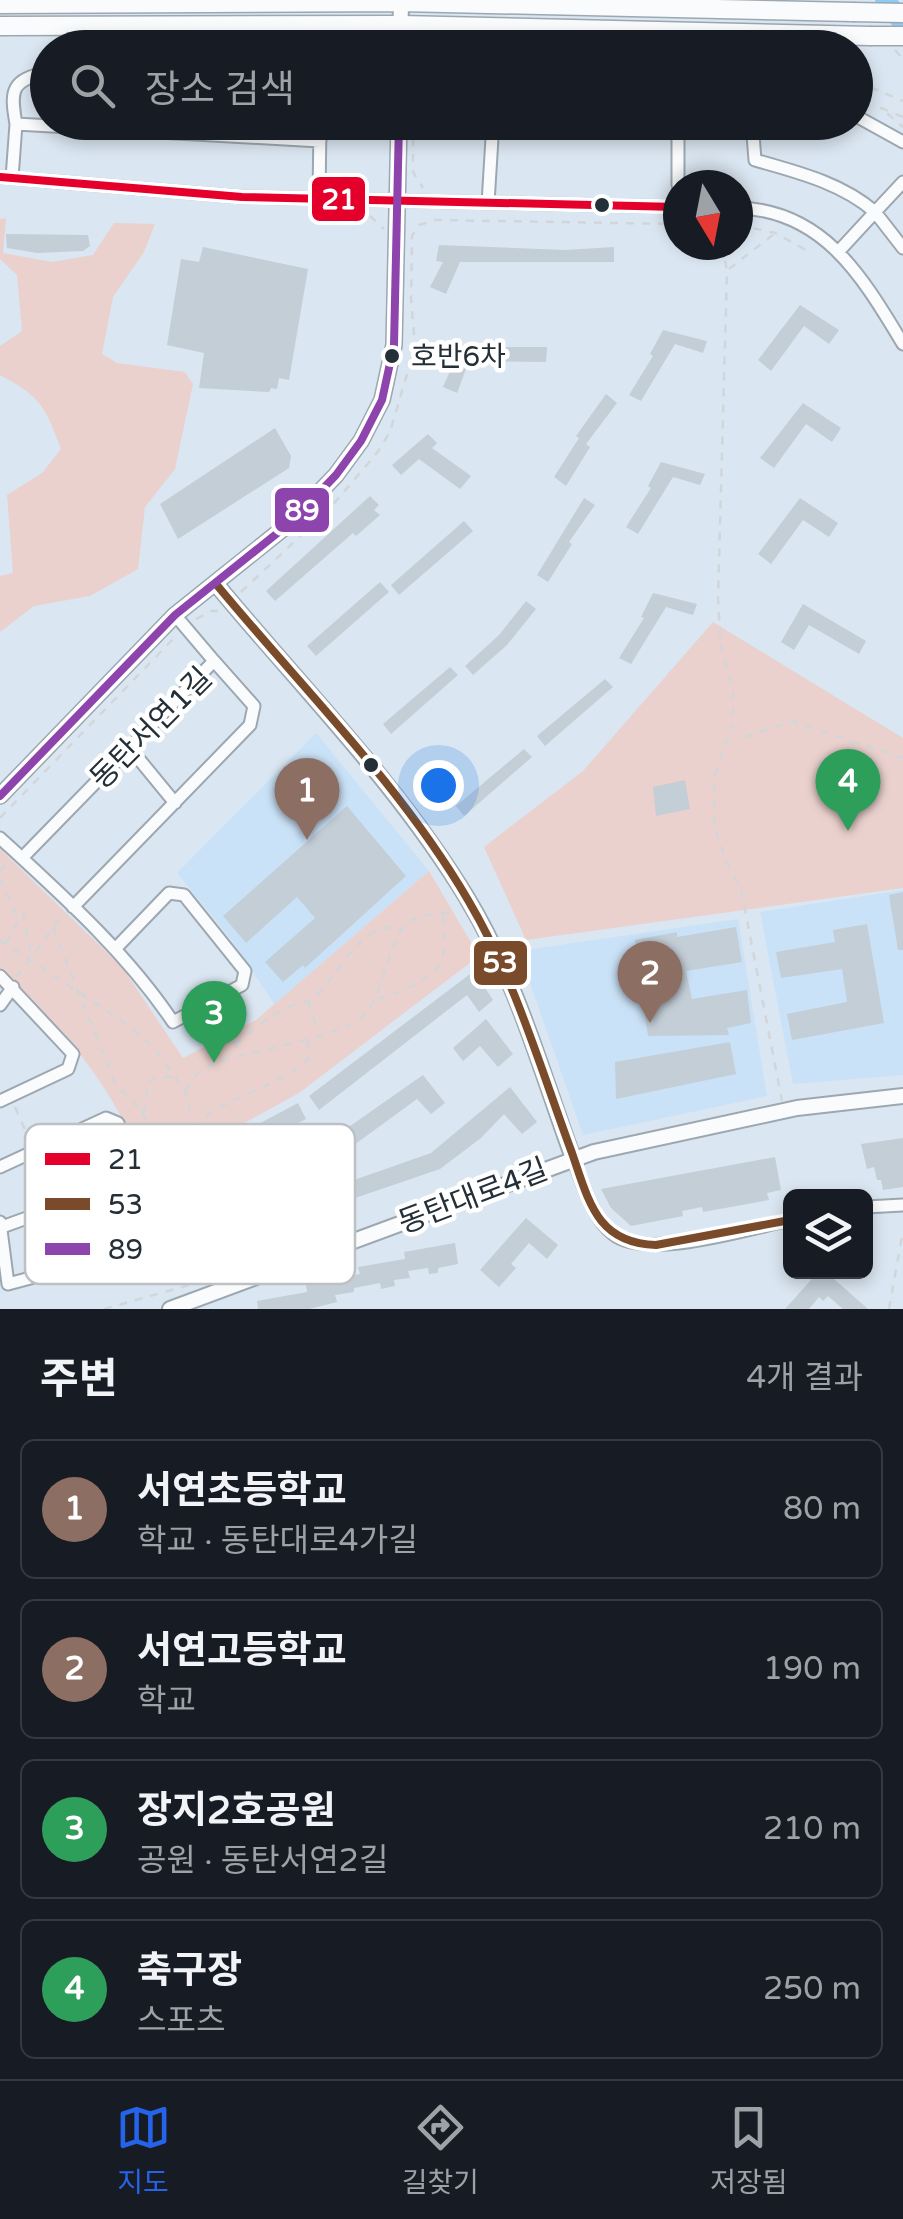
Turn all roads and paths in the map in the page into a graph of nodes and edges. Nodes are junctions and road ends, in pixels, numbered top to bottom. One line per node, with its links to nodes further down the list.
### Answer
1 (401, 2): 2 (main road); 3 (main road, bridge); 5 (street)
2 (0, 4)
3 (903, 13)
4 (0, 26): 5 (main road)
5 (400, 26): 6 (street); 7 (main road, bridge)
6 (400, 30)
7 (588, 30)
8 (873, 36): 9 (main road, bridge)
9 (903, 36)
10 (30, 76): 12 (street)
11 (873, 89): 13 (path)
12 (6, 99): 15 (street)
13 (903, 101)
14 (903, 116): 18 (path)
15 (16, 124): 16 (street); 28 (street)
16 (30, 124)
17 (873, 125): 26 (street)
18 (903, 127)
19 (310, 140): 25 (street)
20 (399, 140): 32 (street)
21 (413, 140): 30 (path)
22 (492, 140): 33 (street)
23 (678, 140): 27 (street)
24 (753, 140): 36 (street)
25 (320, 141): 31 (street)
26 (903, 142)
27 (678, 170)
28 (6, 177): 31 (street)
29 (903, 182): 36 (street)
30 (421, 186)
31 (319, 199): 32 (street)
32 (398, 201): 33 (street); 48 (street)
33 (488, 203): 34 (street)
34 (663, 207)
35 (753, 210): 44 (street)
36 (875, 212): 42 (street); 44 (street)
37 (370, 216): 39 (path)
38 (663, 224): 49 (path)
39 (381, 228)
40 (753, 228): 41 (path)
41 (775, 233): 43 (path); 46 (path)
42 (903, 248)
43 (808, 250)
44 (839, 251): 47 (street)
45 (725, 260): 46 (path)
46 (727, 270): 92 (path)
47 (903, 344)
48 (216, 584): 51 (street); 101 (street)
49 (242, 598)
50 (224, 612): 52 (path)
51 (176, 615): 54 (street); 58 (street)
52 (196, 619)
53 (174, 637): 60 (path)
54 (214, 661): 56 (street, 동탄서연1길); 59 (street, 동탄서연1길)
55 (744, 736): 57 (path)
56 (130, 747): 59 (street); 62 (street, 동탄서연1길)
57 (903, 758)
58 (0, 796)
59 (175, 803): 65 (street, 동탄서연1길)
60 (0, 818)
61 (0, 838): 62 (street)
62 (22, 858): 65 (street)
63 (0, 878): 69 (path)
64 (26, 908): 67 (path)
65 (74, 908): 70 (path); 74 (street)
66 (455, 911): 68 (path)
67 (23, 913): 69 (path); 75 (path)
68 (443, 914): 71 (path); 80 (path)
69 (19, 920): 73 (path)
70 (53, 928): 75 (path); 79 (path)
71 (402, 929): 80 (path); 81 (path)
72 (0, 940): 73 (path)
73 (6, 944): 76 (path)
74 (116, 948): 82 (street); 82 (street)
75 (32, 956): 76 (path)
76 (28, 962): 78 (path); 79 (path)
77 (0, 976): 78 (street)
78 (12, 987): 83 (street); 91 (street)
79 (82, 997): 88 (path); 93 (path)
80 (376, 998): 84 (path)
81 (308, 1002): 84 (path); 86 (path)
82 (212, 1003): 86 (path)
83 (0, 1005)
84 (318, 1034): 85 (path)
85 (308, 1037): 87 (path); 98 (path)
86 (235, 1044): 87 (path)
87 (241, 1055): 89 (path)
88 (174, 1075): 89 (path); 93 (path)
89 (185, 1091): 97 (path)
90 (903, 1096): 101 (street, 동탄대로4길)
91 (5, 1098): 99 (path)
92 (782, 1102)
93 (143, 1114): 96 (path)
94 (93, 1124): 95 (street)
95 (118, 1124)
96 (146, 1124)
97 (192, 1124)
98 (198, 1124)
99 (25, 1133)
100 (25, 1155): 102 (street)
101 (573, 1158): 106 (street); 109 (street, 동탄대로4길)
102 (0, 1166)
103 (903, 1205): 104 (street)
104 (873, 1206)
105 (25, 1216): 107 (street)
106 (783, 1221)
107 (1, 1224): 113 (street)
108 (903, 1231): 116 (path)
109 (355, 1240)
110 (194, 1284): 112 (path)
111 (237, 1284): 115 (street, 동탄대로4길)
112 (181, 1285): 114 (path)
113 (4, 1286)
114 (104, 1309)
115 (170, 1309)
116 (889, 1309)

